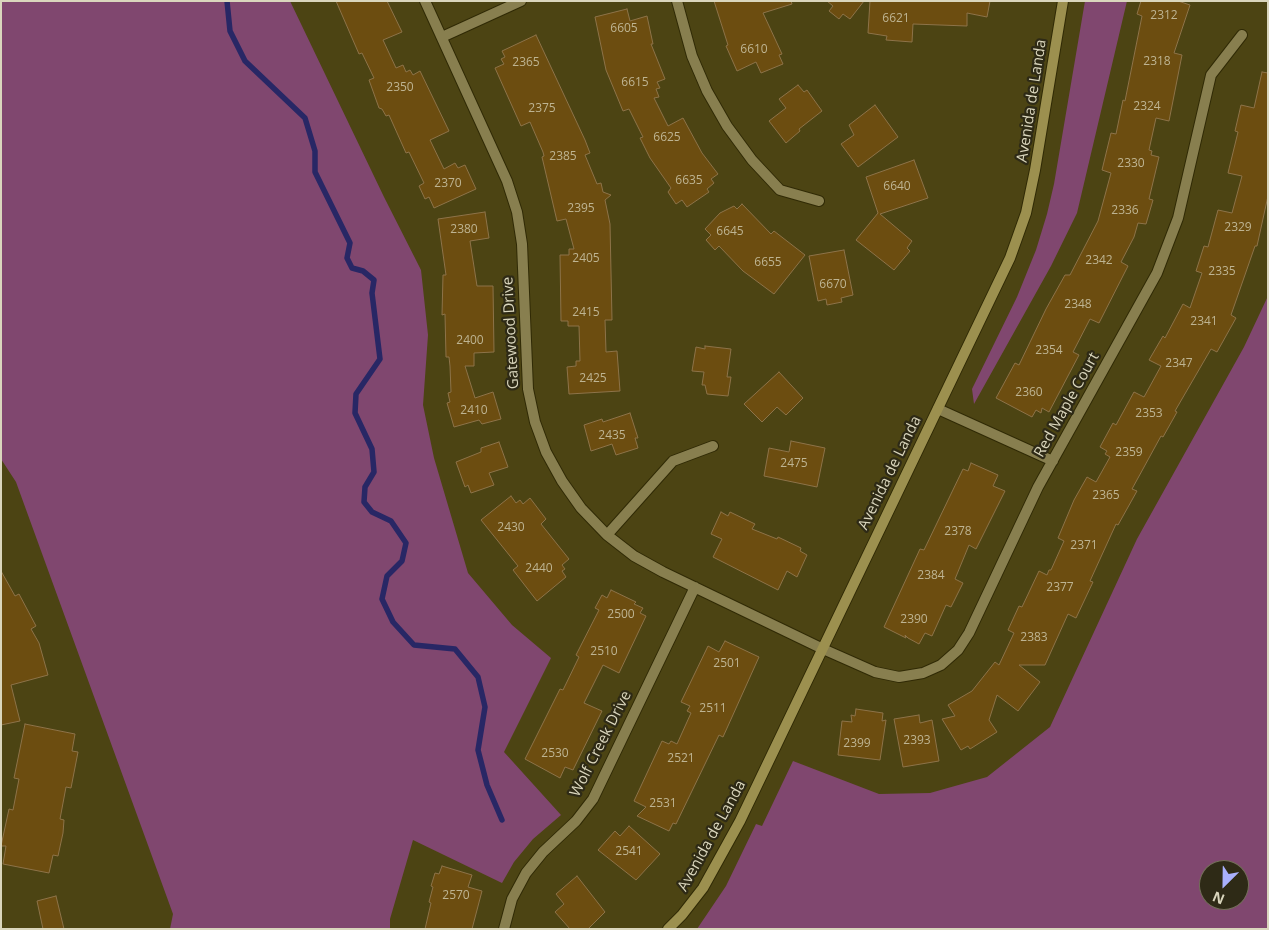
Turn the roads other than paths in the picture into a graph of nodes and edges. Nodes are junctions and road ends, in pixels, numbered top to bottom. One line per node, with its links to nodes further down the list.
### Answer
1 (425, 1): 6 (street, Gatewood Drive)
2 (521, 1): 6 (street)
3 (676, 1): 7 (street)
4 (1063, 1): 8 (street, Avenida de Landa)
5 (1242, 35): 10 (street, Red Maple Court)
6 (442, 37): 11 (street, Gatewood Drive)
7 (819, 201)
8 (938, 409): 10 (street); 13 (street, Avenida de Landa)
9 (713, 446): 11 (street)
10 (1053, 461): 13 (street, Red Maple Court)
11 (607, 535): 12 (street, Gatewood Drive)
12 (695, 587): 13 (street, Gatewood Drive); 14 (street, Wolf Creek Drive)
13 (823, 649): 15 (street, Avenida de Landa)
14 (504, 929)
15 (668, 929)

